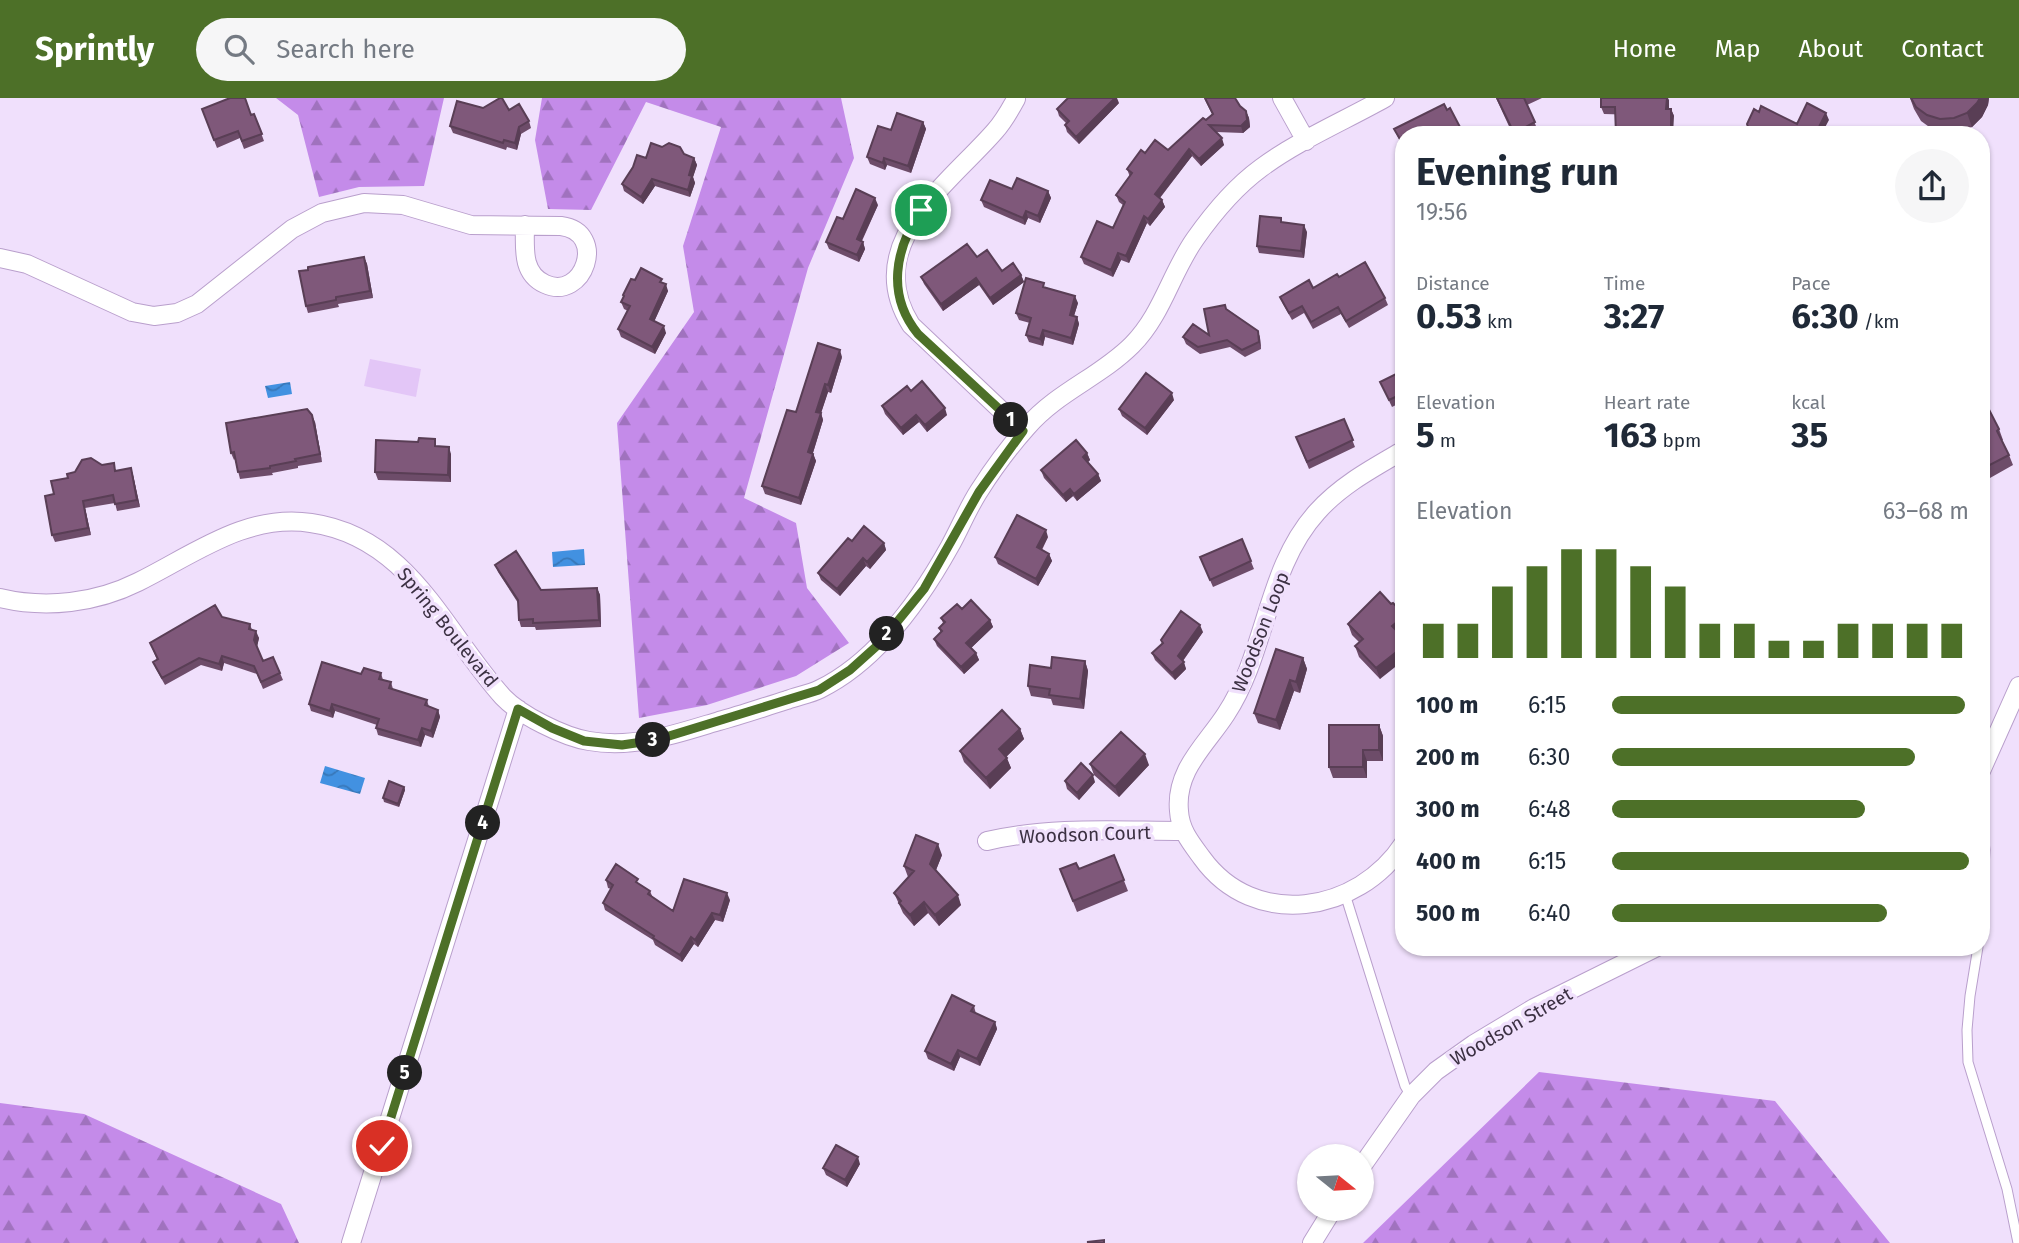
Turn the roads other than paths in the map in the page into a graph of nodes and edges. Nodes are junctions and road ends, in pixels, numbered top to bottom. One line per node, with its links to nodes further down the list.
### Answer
1 (1282, 98): 4 (street)
2 (1385, 98): 4 (street, Spring Boulevard)
3 (1016, 99): 7 (street)
4 (1306, 141): 7 (street, Spring Boulevard)
5 (525, 225): 6 (street)
6 (0, 258)
7 (1023, 431): 11 (street, Spring Boulevard)
8 (1395, 455): 13 (street, Woodson Loop)
9 (0, 598): 11 (street, Spring Boulevard)
10 (2019, 686): 12 (street)
11 (518, 709): 22 (street)
12 (1990, 750)
13 (1183, 831): 14 (street, Woodson Court); 16 (street, Woodson Loop)
14 (987, 841)
15 (1395, 857): 16 (street, Woodson Loop)
16 (1345, 894): 19 (lane)
17 (1639, 956): 19 (street, Woodson Street)
18 (1977, 956): 24 (lane)
19 (1411, 1096): 20 (street, Woodson Street)
20 (1374, 1149)
21 (1326, 1222): 23 (street)
22 (351, 1243)
23 (1312, 1243)
24 (2018, 1243)

